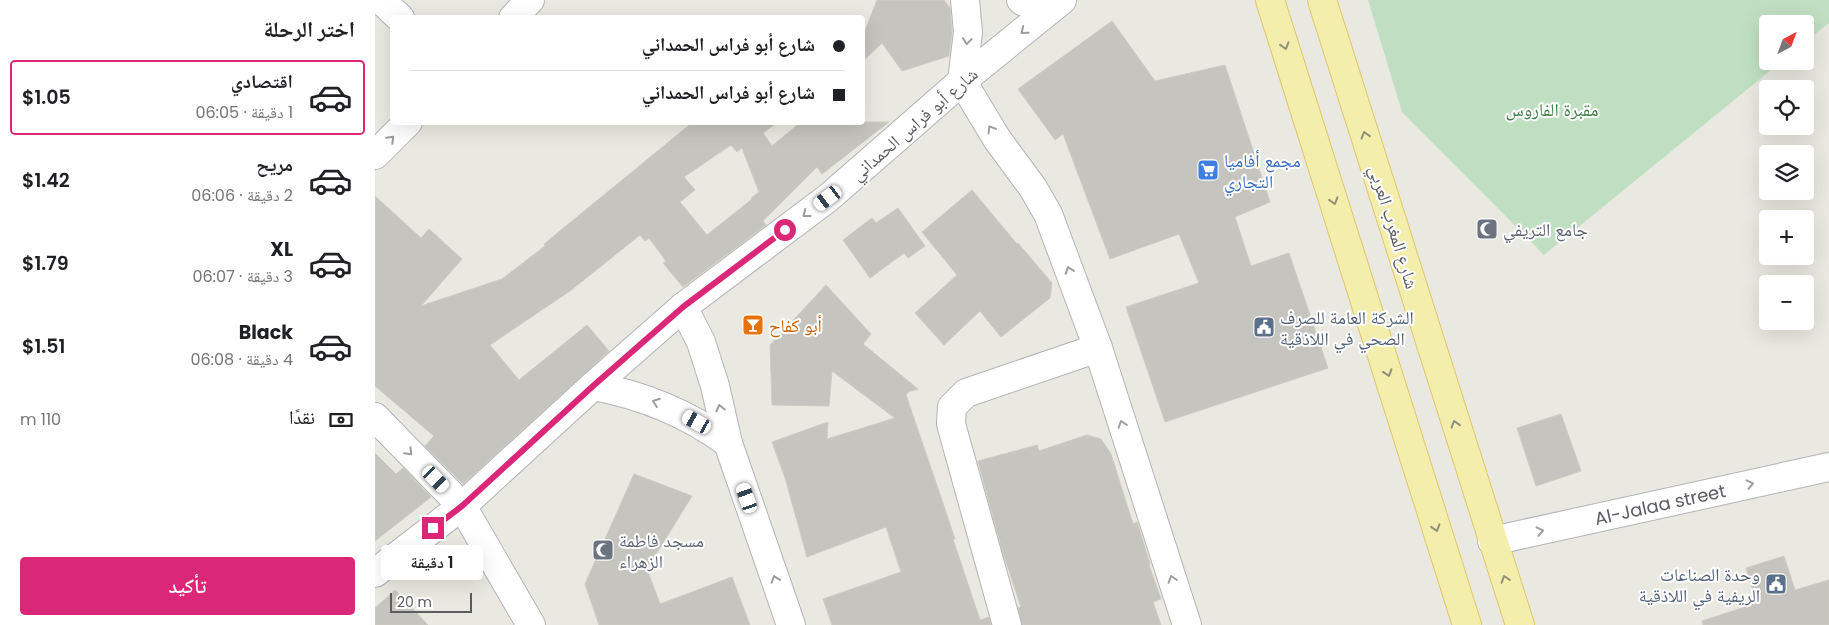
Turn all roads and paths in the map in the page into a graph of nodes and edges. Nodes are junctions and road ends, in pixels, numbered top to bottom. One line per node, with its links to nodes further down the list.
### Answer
1 (381, 0): 8 (street)
2 (531, 0): 9 (street)
3 (965, 0): 10 (street, one-way to 10)
4 (1021, 0): 7 (street)
5 (1270, 0): 26 (main road, one-way to 26)
6 (1322, 0): 20 (main road, شارع المغرب العربي, one-way to 6)
7 (1057, 4): 10 (street, شارع أبو فراس الحمداني, one-way to 10)
8 (397, 15)
9 (516, 15)
10 (962, 81): 13 (street, شارع أبو فراس الحمداني, one-way to 13); 14 (street, one-way to 10)
11 (404, 125): 12 (street, one-way to 11)
12 (375, 155)
13 (683, 307): 15 (street, شارع أبو فراس الحمداني); 17 (street, one-way to 13)
14 (1098, 348): 24 (street); 25 (street, one-way to 14)
15 (593, 386): 17 (street, one-way to 15); 19 (street, شارع أبو فراس الحمداني)
16 (375, 417): 19 (street, one-way to 19)
17 (728, 443): 23 (street, one-way to 17)
18 (1829, 466): 20 (street, Al-Jalaa street, one-way to 18)
19 (462, 506): 21 (street, شارع أبو فراس الحمداني); 22 (street)
20 (1492, 542): 27 (main road, شارع المغرب العربي, one-way to 20)
21 (375, 573)
22 (531, 625)
23 (791, 625)
24 (1007, 625)
25 (1187, 625)
26 (1467, 625)
27 (1520, 625)

